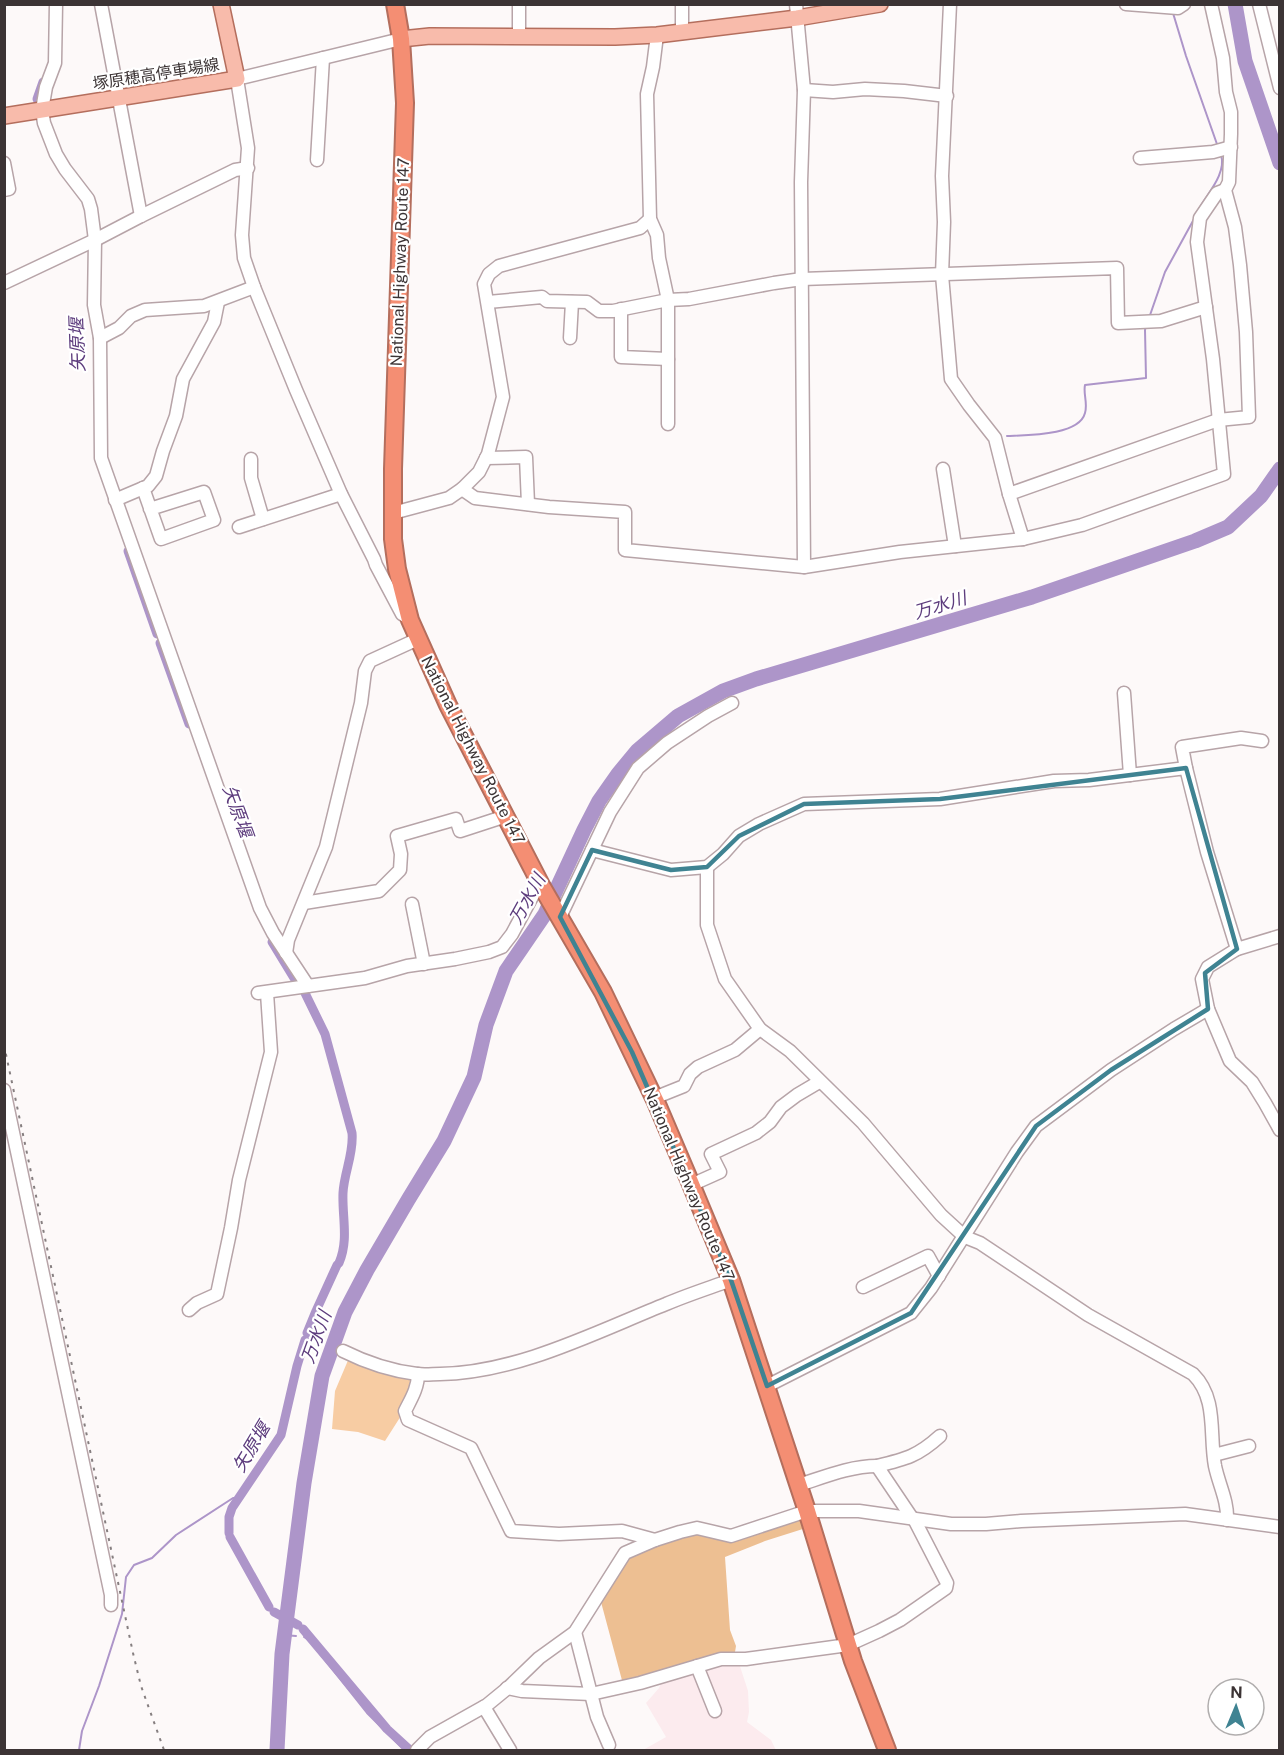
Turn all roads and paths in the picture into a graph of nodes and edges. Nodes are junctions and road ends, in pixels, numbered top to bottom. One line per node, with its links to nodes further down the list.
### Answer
1 (56, 4): 25 (street)
2 (101, 4): 24 (street)
3 (221, 4): 20 (main road, 塚原穂高停車場線)
4 (395, 4): 17 (highway, National Highway Route 147)
5 (519, 4): 16 (street)
6 (682, 4): 14 (street)
7 (880, 4): 13 (main road)
8 (950, 4): 23 (street)
9 (1126, 4): 12 (street)
10 (1211, 4): 27 (street)
11 (1259, 4): 19 (street)
12 (1177, 6)
13 (797, 11): 14 (main road); 22 (street)
14 (682, 33): 15 (main road)
15 (657, 35): 16 (main road); 35 (street)
16 (519, 36): 17 (main road)
17 (401, 39): 18 (street); 62 (highway, National Highway Route 147)
18 (323, 58): 20 (street); 29 (street)
19 (1277, 69): 21 (street)
20 (237, 79): 24 (main road, 塚原穂高停車場線); 31 (street)
21 (1280, 88)
22 (804, 90): 23 (street); 38 (street)
23 (947, 96): 37 (street)
24 (118, 98): 25 (main road, 塚原穂高停車場線); 34 (street)
25 (42, 110): 26 (main road, 塚原穂高停車場線); 36 (street)
26 (4, 116)
27 (1225, 149): 28 (street); 33 (street)
28 (1140, 158)
29 (317, 160)
30 (4, 163): 32 (street)
31 (248, 168): 34 (street); 40 (street)
32 (4, 190)
33 (1225, 190): 45 (street); 50 (street)
34 (141, 216): 36 (street)
35 (650, 219): 41 (street); 43 (street)
36 (95, 240): 39 (street); 47 (street)
37 (942, 275): 38 (street); 45 (street); 58 (street)
38 (802, 279): 41 (street); 68 (street)
39 (4, 284)
40 (254, 287): 42 (street); 57 (street)
41 (668, 300): 46 (street); 49 (street)
42 (218, 302): 47 (street); 55 (street)
43 (488, 302): 44 (street); 52 (street)
44 (572, 302): 46 (street); 48 (street)
45 (1206, 306): 50 (street)
46 (621, 309): 49 (street)
47 (100, 338): 59 (street)
48 (570, 338)
49 (668, 359): 51 (street)
50 (1218, 420): 58 (street); 65 (street)
51 (668, 424)
52 (486, 458): 56 (street); 60 (street)
53 (251, 459): 63 (street)
54 (943, 469): 66 (street)
55 (143, 488): 59 (street); 61 (street)
56 (462, 489): 60 (street); 62 (street)
57 (341, 494): 63 (street); 67 (street)
58 (1009, 494): 65 (street)
59 (115, 500): 86 (street)
60 (528, 504): 68 (street)
61 (150, 509): 61 (street)
62 (393, 513): 69 (highway, National Highway Route 147)
63 (263, 519): 64 (street)
64 (239, 527)
65 (1023, 539): 66 (street)
66 (956, 546): 68 (street)
67 (374, 559): 69 (street); 70 (street)
68 (804, 567)
69 (397, 568): 70 (highway, National Highway Route 147)
70 (410, 620): 71 (highway, National Highway Route 147)
71 (418, 639): 77 (highway, National Highway Route 147); 81 (street)
72 (1124, 693): 76 (street)
73 (732, 703): 78 (street)
74 (1262, 741): 75 (street)
75 (1186, 768): 76 (street); 85 (street)
76 (1130, 775): 79 (street)
77 (506, 816): 80 (highway, National Highway Route 147); 81 (street)
78 (592, 850): 79 (street); 83 (street)
79 (707, 867): 90 (street)
80 (541, 884): 83 (highway, National Highway Route 147); 87 (street)
81 (304, 903): 86 (street)
82 (412, 904): 87 (street)
83 (559, 915): 93 (highway, National Highway Route 147)
84 (1280, 936): 85 (street)
85 (1237, 949): 89 (street)
86 (286, 953): 88 (street)
87 (424, 964): 88 (street)
88 (308, 986): 100 (street)
89 (1208, 1009): 94 (street); 96 (street)
90 (760, 1029): 91 (street); 93 (street)
91 (819, 1082): 95 (street); 96 (street)
92 (4, 1090): 114 (street)
93 (654, 1098): 95 (highway, National Highway Route 147)
94 (1280, 1131)
95 (691, 1185): 98 (highway, National Highway Route 147)
96 (965, 1237): 97 (street); 106 (street)
97 (939, 1276): 99 (street); 103 (street)
98 (730, 1280): 102 (street); 103 (highway, National Highway Route 147)
99 (863, 1287)
100 (189, 1310)
101 (343, 1351): 102 (street)
102 (418, 1374): 113 (street)
103 (766, 1386): 108 (highway, National Highway Route 147)
104 (940, 1436): 107 (street)
105 (1249, 1446): 106 (street)
106 (1214, 1455): 111 (street)
107 (877, 1466): 108 (street); 110 (street)
108 (799, 1485): 109 (highway, National Highway Route 147)
109 (807, 1511): 110 (street); 113 (street); 116 (highway, National Highway Route 147)
110 (913, 1519): 111 (street); 116 (street)
111 (1227, 1520): 112 (street)
112 (1280, 1527)
113 (654, 1540): 115 (street)
114 (111, 1605)
115 (575, 1632): 118 (street); 119 (street)
116 (848, 1645): 117 (street); 125 (highway, National Highway Route 147)
117 (697, 1666): 119 (street); 121 (street)
118 (507, 1688): 119 (street); 120 (street)
119 (591, 1694): 122 (street)
120 (484, 1707): 123 (street); 124 (street)
121 (715, 1711)
122 (609, 1745)
123 (417, 1750)
124 (510, 1750)
125 (887, 1750)

